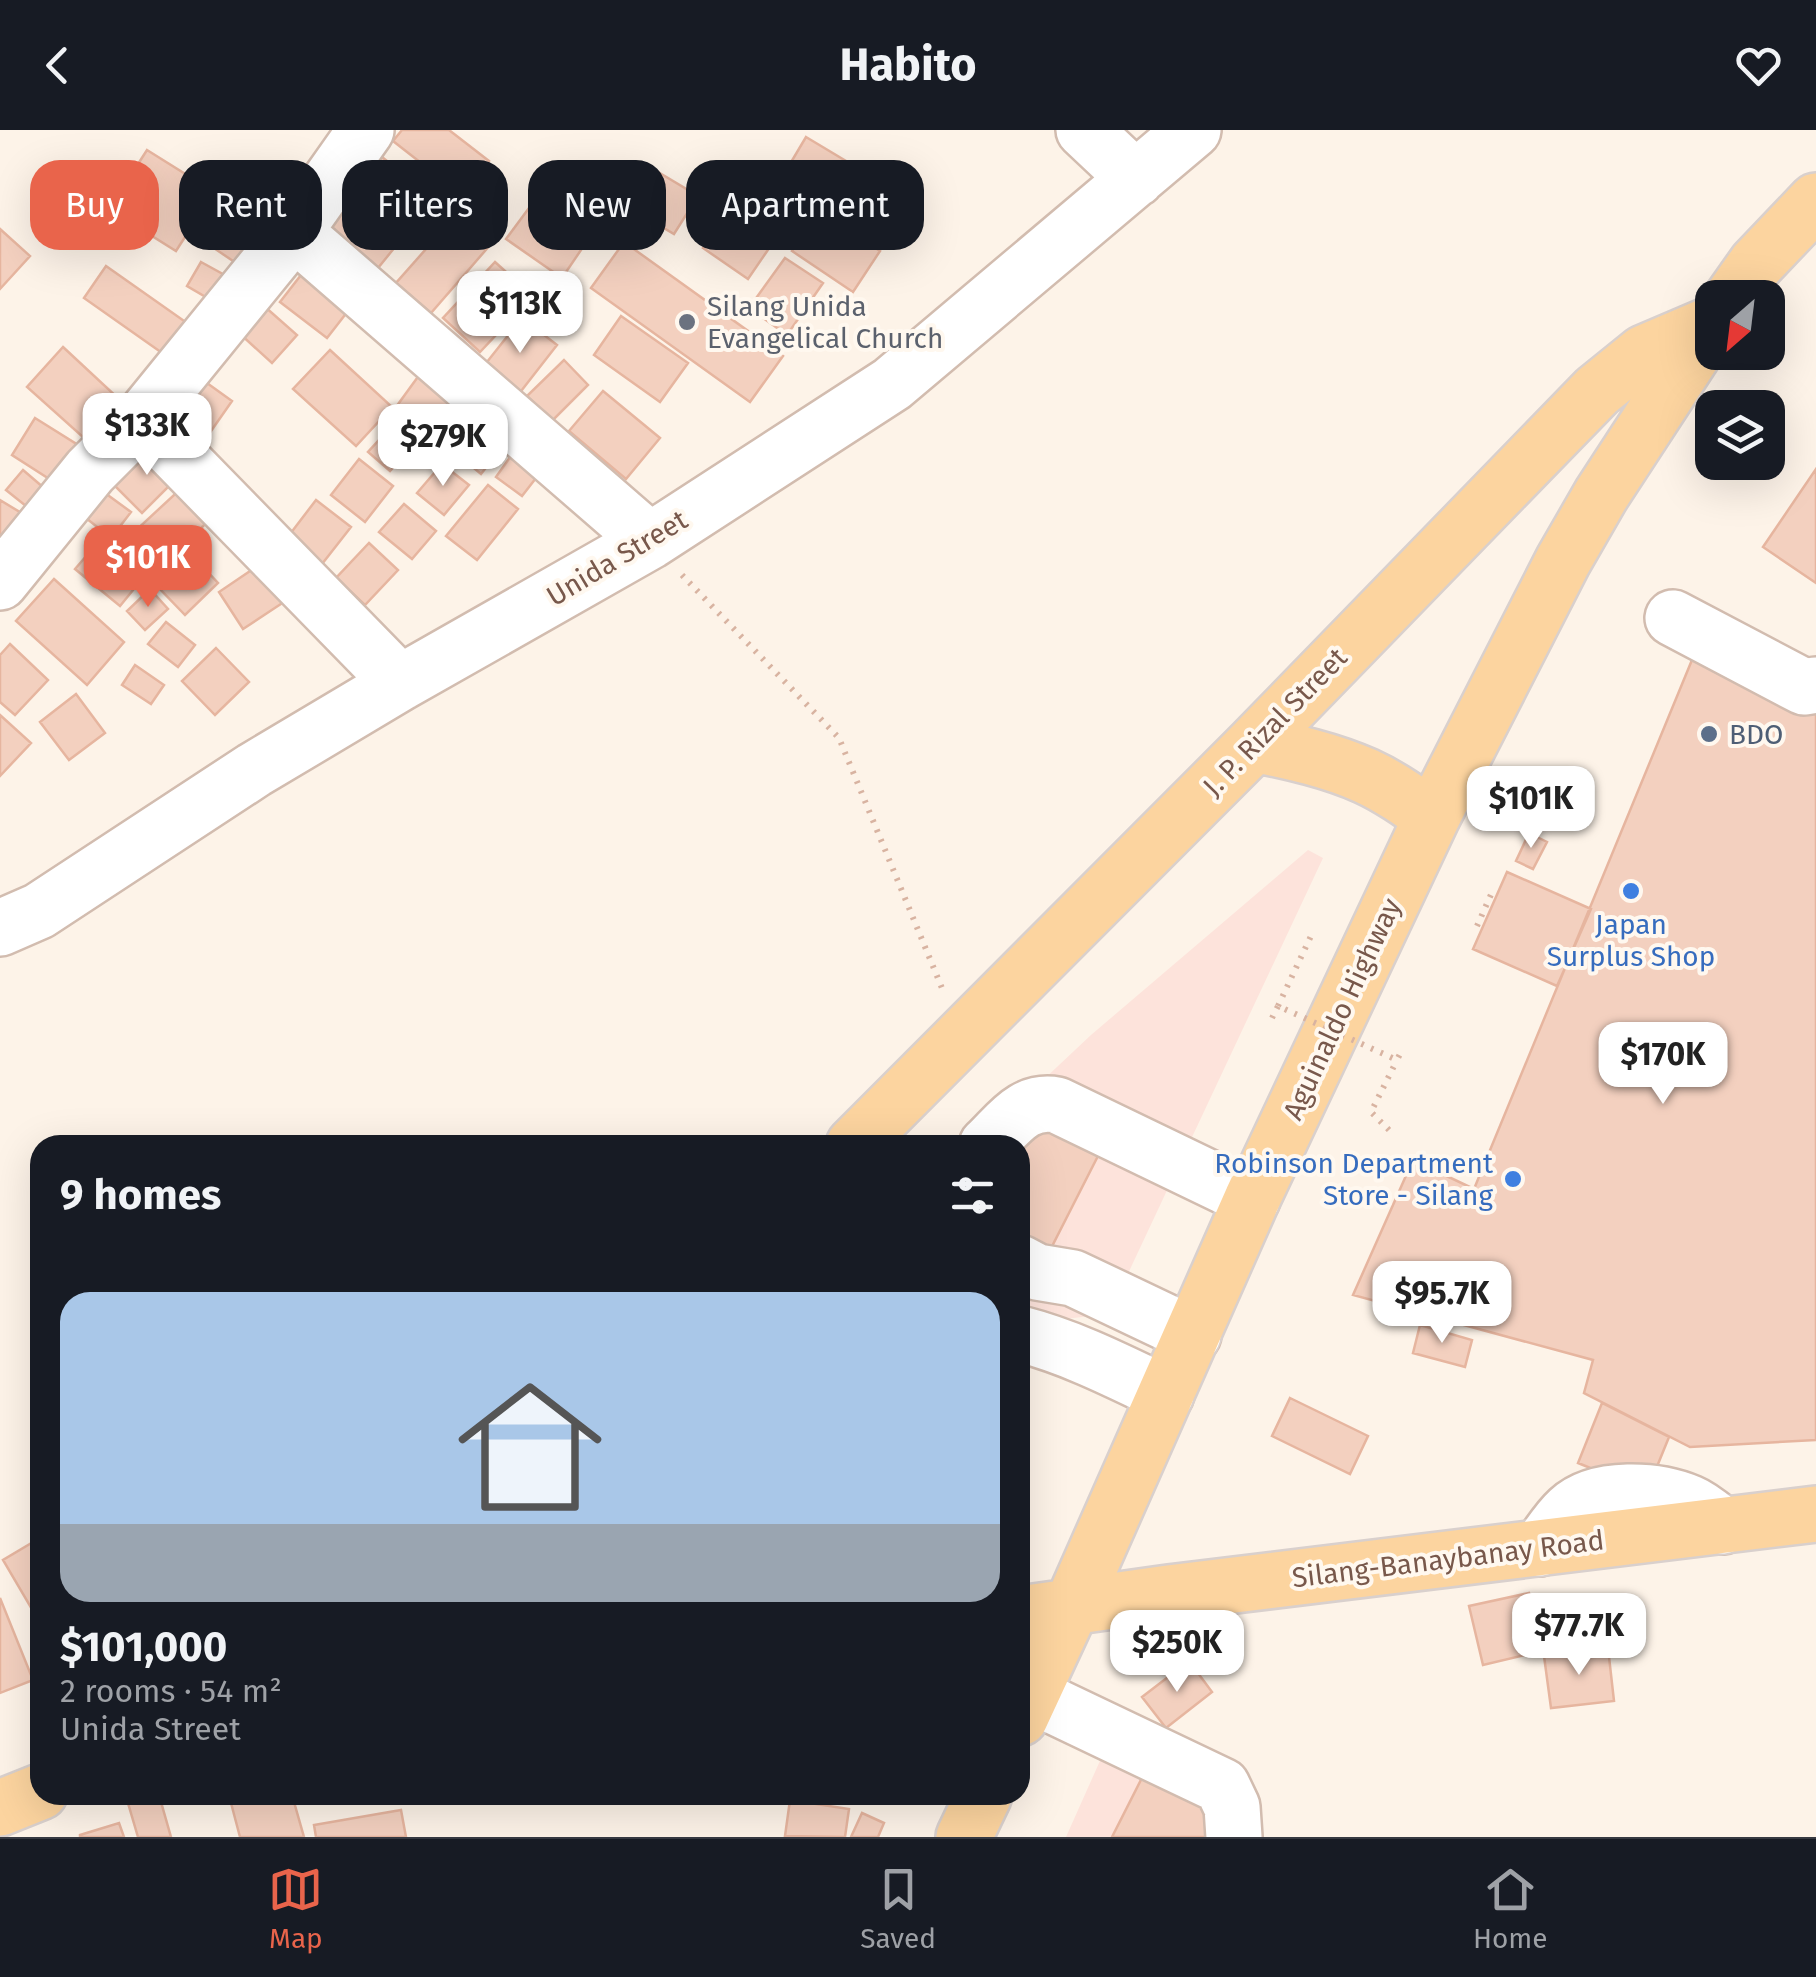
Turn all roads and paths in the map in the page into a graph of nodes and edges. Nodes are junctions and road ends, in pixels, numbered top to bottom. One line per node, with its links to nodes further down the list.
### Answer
1 (366, 130): 5 (street)
2 (1084, 130): 4 (street)
3 (1193, 130): 4 (street, Unida Street)
4 (1136, 179): 13 (street, Unida Street)
5 (322, 192)
6 (1816, 201): 9 (main road)
7 (279, 250): 12 (street)
8 (315, 250): 13 (street)
9 (1745, 280)
10 (1695, 332): 18 (main road, J. P. Rizal Street)
11 (1695, 351): 19 (main road, Aguinaldo Highway)
12 (142, 419): 14 (street); 16 (street)
13 (650, 541): 16 (street, Unida Street); 26 (path)
14 (1, 580)
15 (1673, 618): 17 (street)
16 (400, 682): 22 (street, Unida Street)
17 (1816, 685)
18 (1254, 744): 19 (main road); 26 (main road, J. P. Rizal Street)
19 (1432, 817): 32 (main road, Aguinaldo Highway)
20 (1493, 890): 21 (path)
21 (1478, 926)
22 (0, 928)
23 (1311, 936): 24 (path)
24 (1278, 1006): 25 (path, bridge); 28 (path, bridge)
25 (1272, 1018)
26 (962, 1036): 30 (main road, J. P. Rizal Street)
27 (1402, 1050): 28 (path, bridge)
28 (1397, 1060): 29 (path)
29 (1389, 1130)
30 (864, 1135)
31 (998, 1135): 32 (street)
32 (1252, 1199): 34 (main road, Aguinaldo Highway)
33 (1030, 1269): 34 (street)
34 (1193, 1335): 36 (main road, Aguinaldo Highway)
35 (1030, 1336): 36 (street)
36 (1166, 1394): 38 (main road, Aguinaldo Highway)
37 (1816, 1514): 38 (main road, Silang-Banaybanay Road)
38 (1046, 1610): 39 (main road, Aguinaldo Highway)
39 (1030, 1683)
40 (1030, 1708): 45 (street)
41 (30, 1796): 43 (main road)
42 (979, 1805): 44 (main road)
43 (0, 1808)
44 (964, 1837)
45 (1234, 1837)

